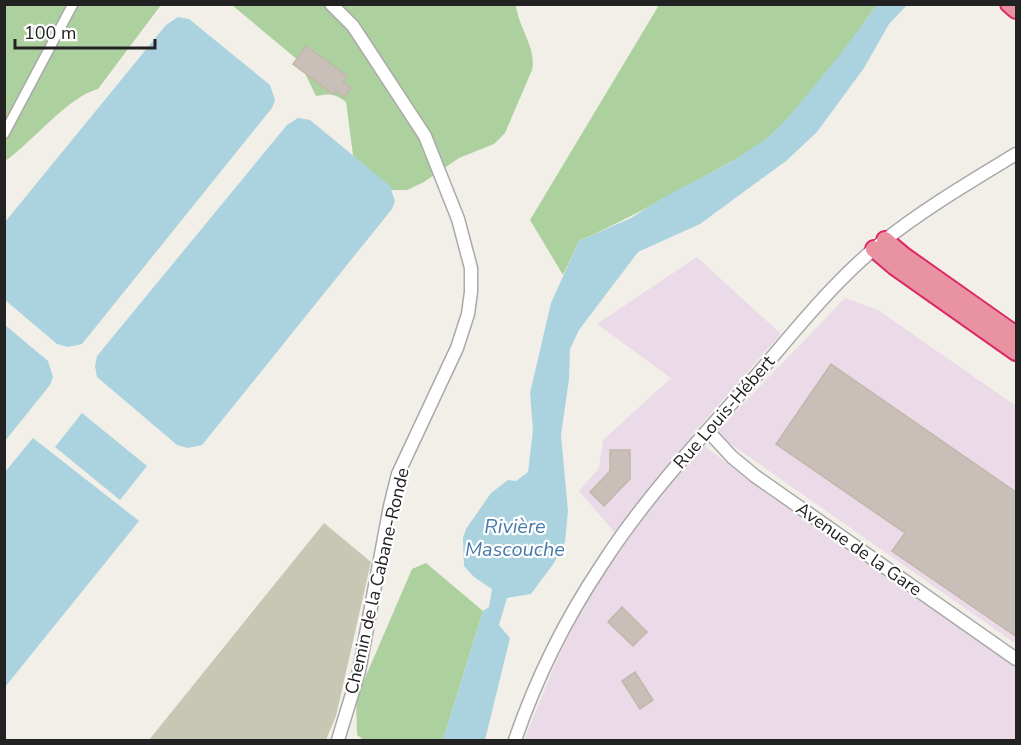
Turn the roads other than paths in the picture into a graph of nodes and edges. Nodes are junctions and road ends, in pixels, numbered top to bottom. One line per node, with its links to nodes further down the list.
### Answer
1 (73, 4): 5 (street)
2 (331, 4): 12 (street, Chemin de la Cabane-Ronde)
3 (1009, 4): 4 (highway)
4 (1017, 10)
5 (4, 134)
6 (1017, 154): 7 (street, Rue Louis-Hébert)
7 (880, 244): 8 (highway); 9 (highway); 10 (street, Rue Louis-Hébert)
8 (1017, 335)
9 (1017, 352)
10 (708, 431): 11 (street, Avenue de la Gare); 13 (street, Rue Louis-Hébert)
11 (1017, 659)
12 (338, 741)
13 (515, 741)

